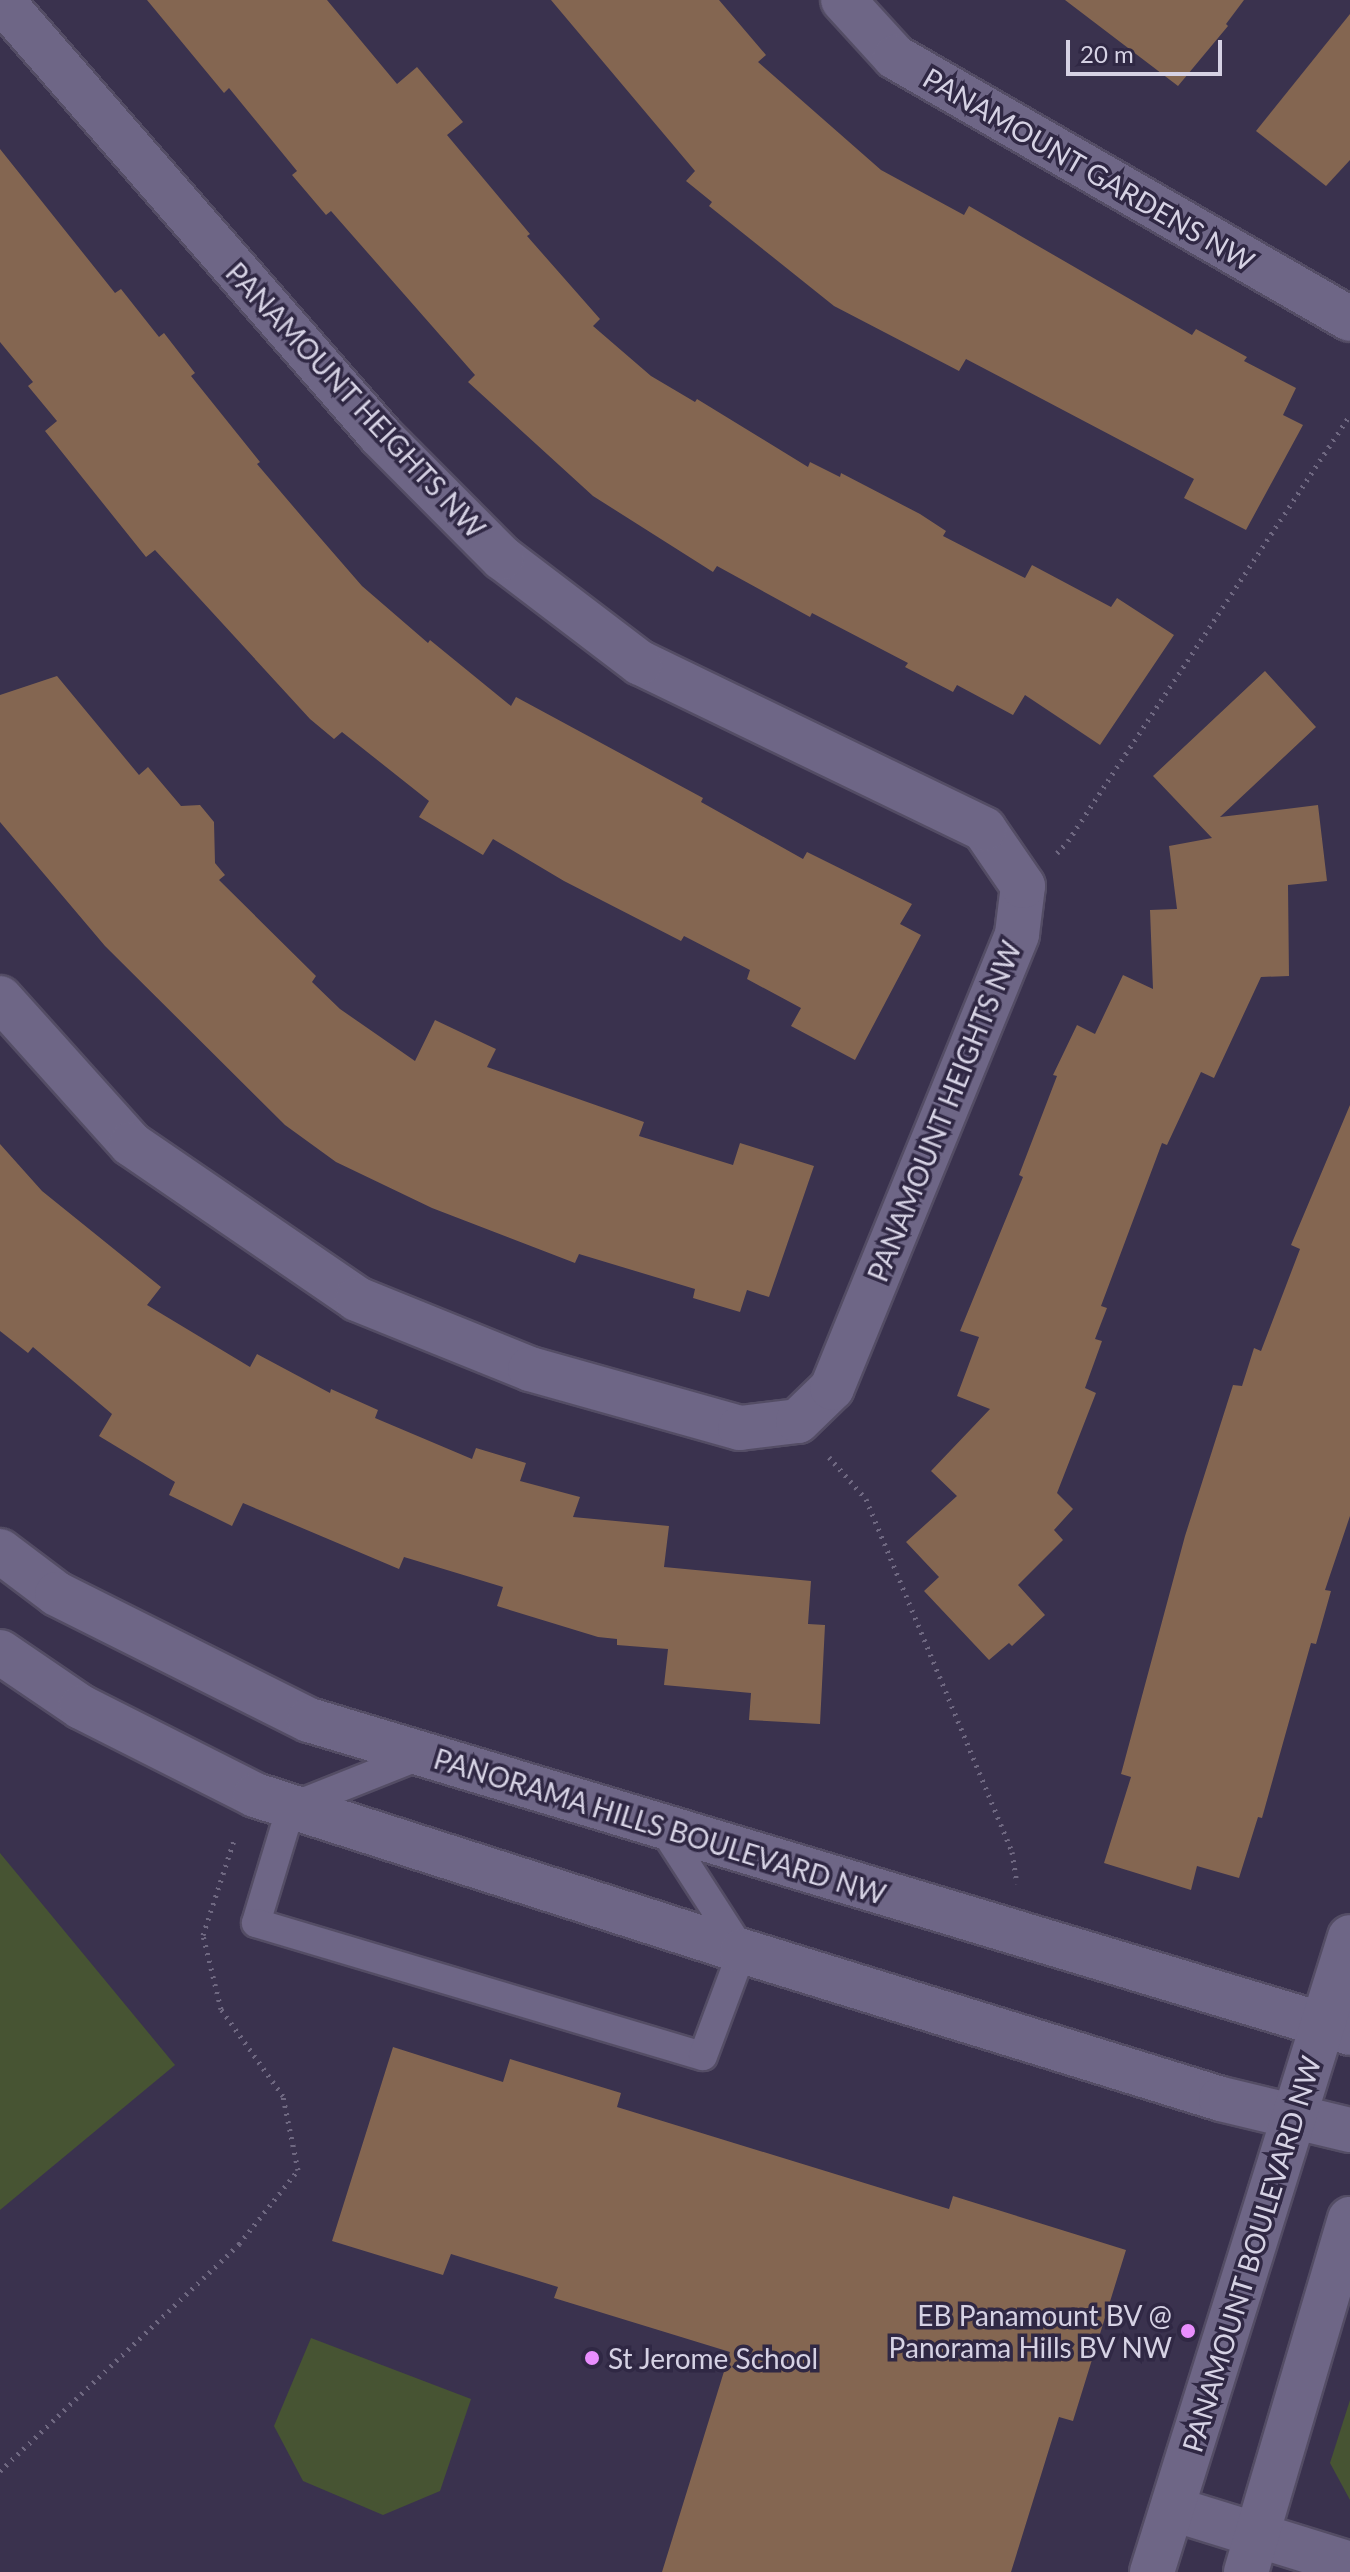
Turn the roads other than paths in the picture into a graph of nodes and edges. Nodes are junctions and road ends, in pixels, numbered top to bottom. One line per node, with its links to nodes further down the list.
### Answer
1 (1, 0): 4 (street, PANAMOUNT HEIGHTS NW)
2 (843, 0): 3 (street, PANAMOUNT GARDENS NW)
3 (1350, 319)
4 (0, 998)
5 (0, 1551): 7 (street, PANORAMA HILLS BOULEVARD NW)
6 (0, 1652): 8 (street)
7 (422, 1755): 8 (lane); 9 (street, PANORAMA HILLS BOULEVARD NW)
8 (273, 1801): 11 (street); 11 (lane)
9 (662, 1827): 11 (lane); 12 (street, PANORAMA HILLS BOULEVARD NW)
10 (1350, 1937): 12 (street, PANAMOUNT BOULEVARD NW)
11 (742, 1951): 13 (street)
12 (1336, 2029): 13 (street, PANAMOUNT BOULEVARD NW)
13 (1294, 2119): 14 (street); 16 (street, PANAMOUNT BOULEVARD NW)
14 (1350, 2130)
15 (1350, 2219): 17 (street)
16 (1173, 2509): 17 (street); 19 (street, PANAMOUNT BOULEVARD NW)
17 (1252, 2553): 18 (street)
18 (1350, 2564)
19 (1152, 2572)

